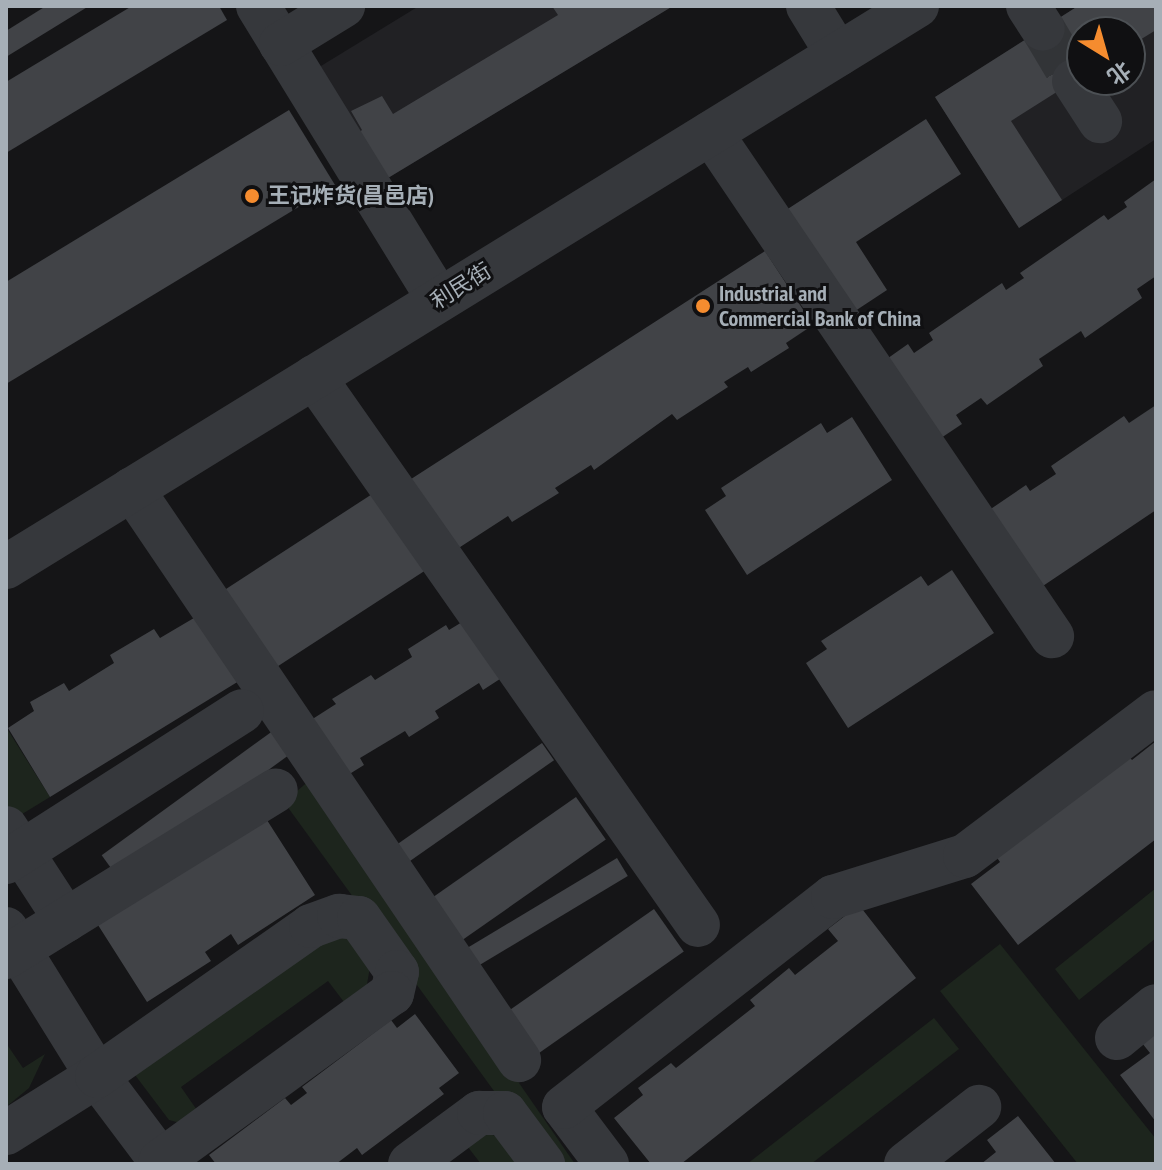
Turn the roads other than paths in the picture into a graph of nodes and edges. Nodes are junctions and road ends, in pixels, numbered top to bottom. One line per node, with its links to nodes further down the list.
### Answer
1 (258, 6): 5 (street)
2 (343, 6): 5 (street)
3 (808, 6): 6 (street)
4 (917, 6): 6 (street, 利民街)
5 (281, 44): 10 (street)
6 (838, 55): 9 (street, 利民街)
7 (1084, 96): 8 (street)
8 (1100, 121)
9 (711, 133): 10 (street, 利民街); 14 (street)
10 (439, 300): 11 (street, 利民街)
11 (314, 377): 12 (street, 利民街); 20 (street)
12 (132, 489): 13 (street, 利民街); 24 (street)
13 (6, 567)
14 (1052, 636)
15 (242, 711): 18 (street)
16 (1156, 712): 31 (street)
17 (276, 790): 19 (street)
18 (11, 847): 19 (street)
19 (66, 920): 21 (street)
20 (698, 925)
21 (10, 945): 25 (street)
22 (1156, 1006): 23 (street)
23 (1117, 1038)
24 (519, 1060)
25 (97, 1076): 27 (street); 28 (street); 28 (street)
26 (979, 1107): 32 (street)
27 (6, 1133)
28 (162, 1163)
29 (410, 1164): 30 (street)
30 (543, 1164)
31 (607, 1164)
32 (906, 1164)

